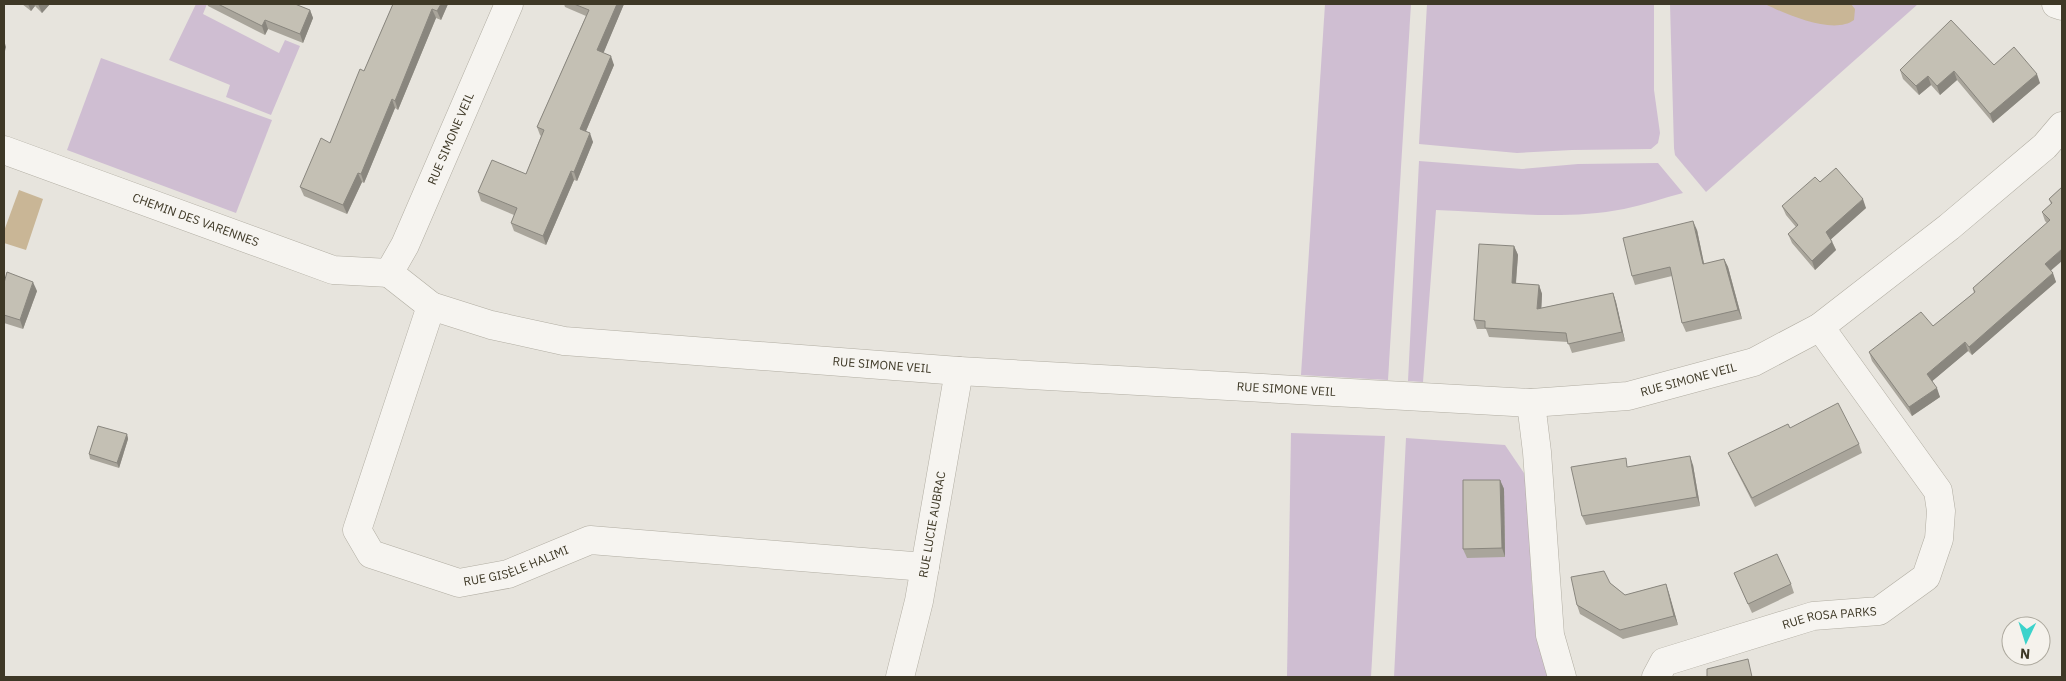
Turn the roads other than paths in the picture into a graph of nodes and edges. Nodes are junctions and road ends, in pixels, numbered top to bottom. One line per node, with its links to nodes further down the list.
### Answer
1 (509, 4): 6 (street, RUE SIMONE VEIL)
2 (2056, 4): 3 (street)
3 (2062, 6)
4 (2062, 126): 8 (street, RUE SIMONE VEIL)
5 (4, 150): 6 (street, CHEMIN DES VARENNES)
6 (389, 273): 7 (street)
7 (430, 306): 9 (street, RUE SIMONE VEIL); 11 (street, RUE GISÈLE HALIMI)
8 (1820, 327): 10 (street, RUE SIMONE VEIL); 14 (street, RUE ROSA PARKS)
9 (959, 370): 10 (street, RUE SIMONE VEIL); 11 (street, RUE LUCIE AUBRAC)
10 (1531, 403): 13 (street)
11 (925, 567): 12 (street, RUE LUCIE AUBRAC)
12 (900, 677)
13 (1562, 677)
14 (1656, 677)

